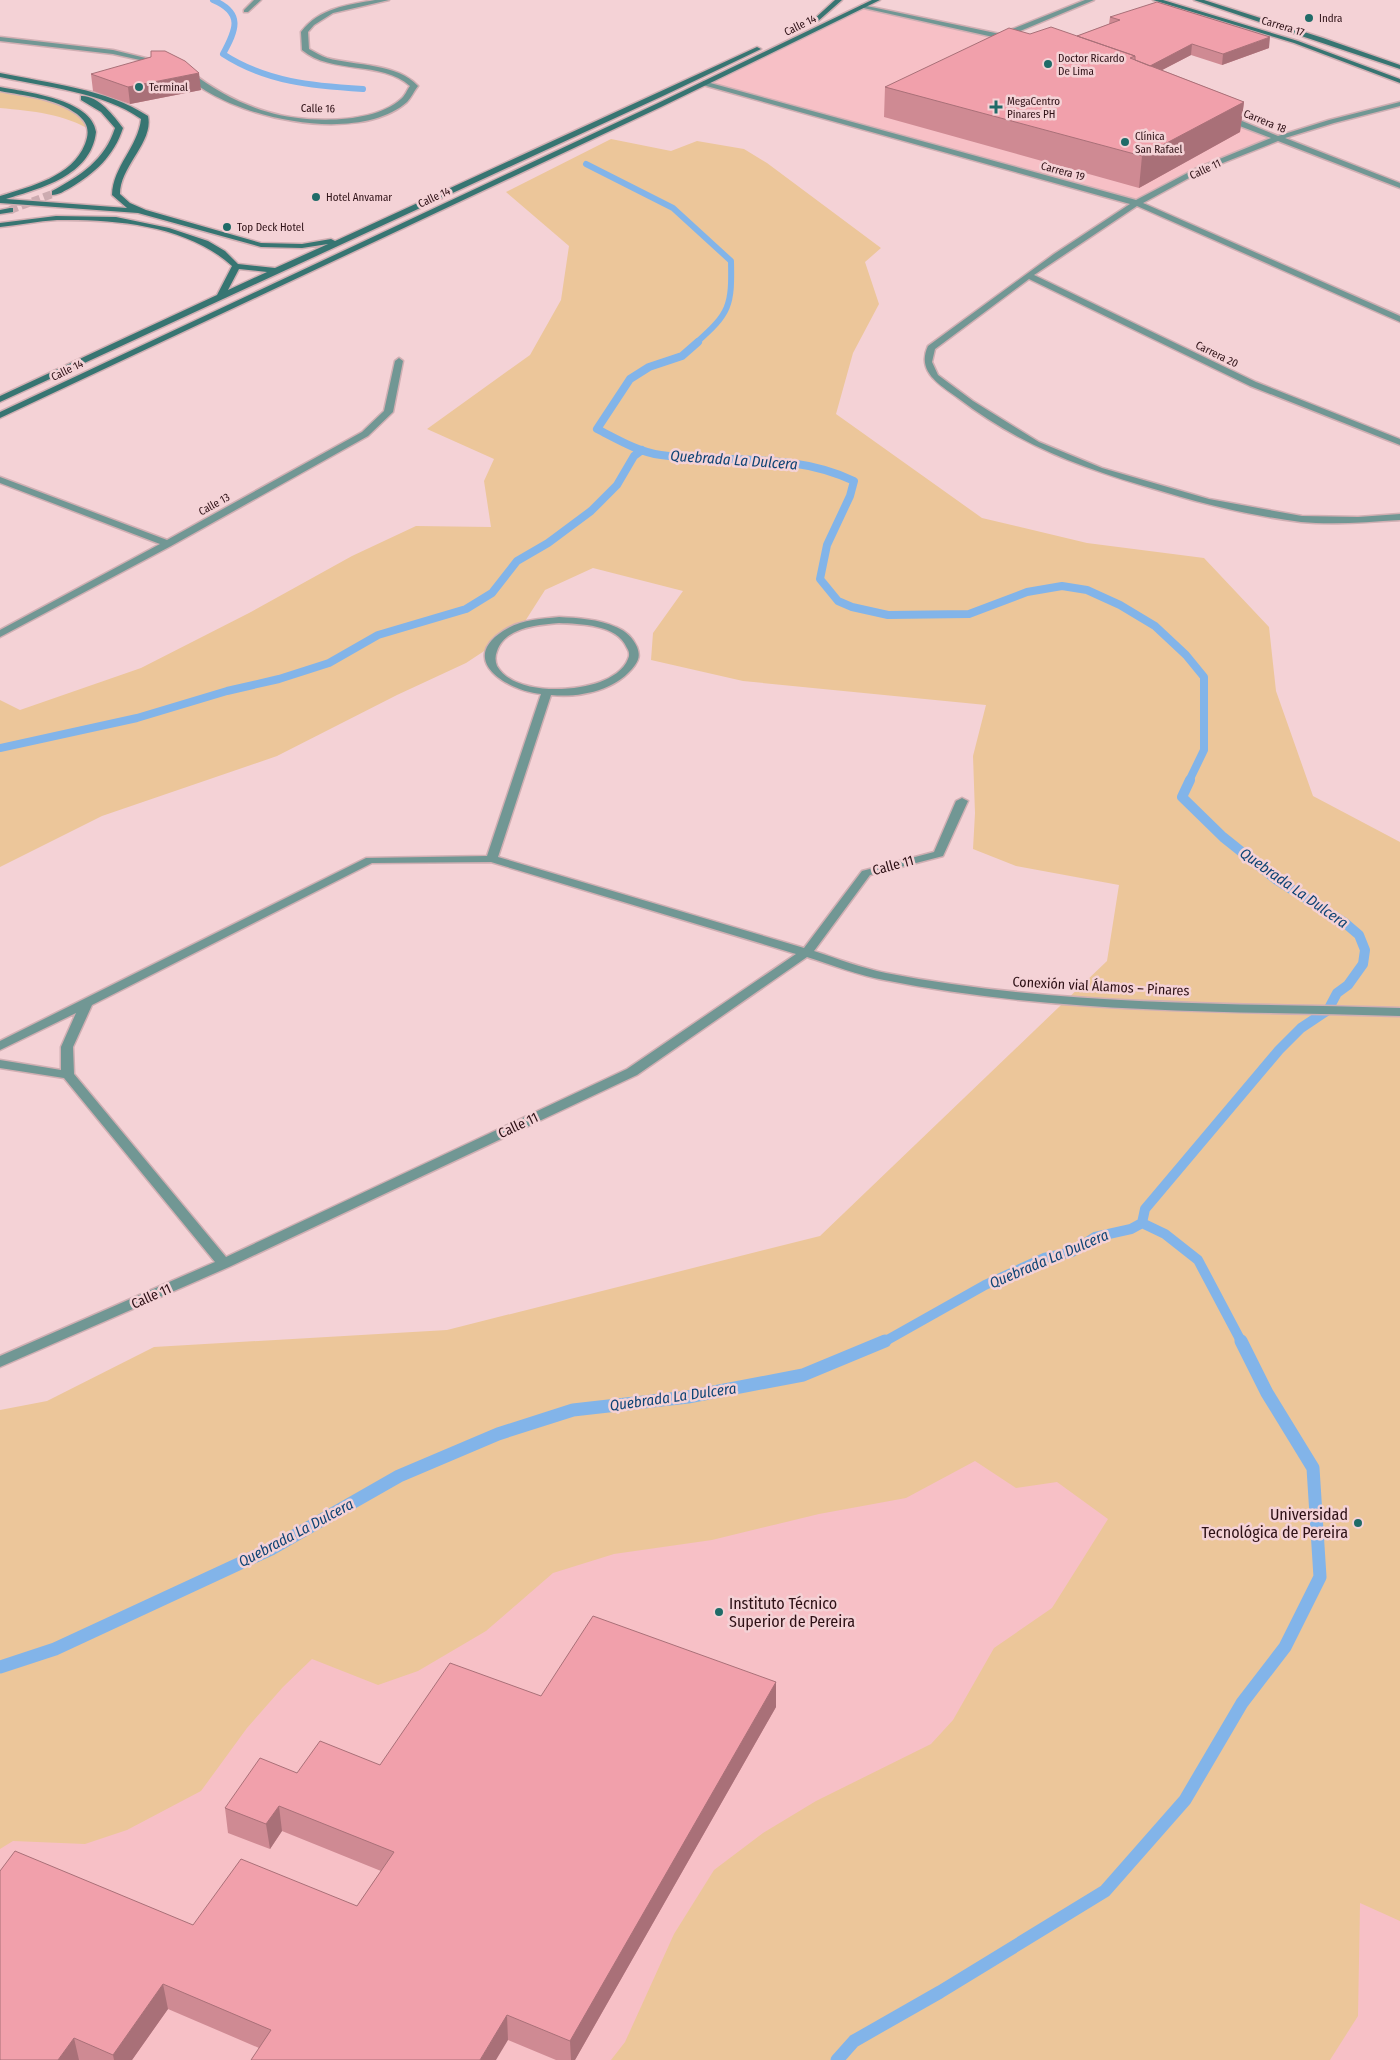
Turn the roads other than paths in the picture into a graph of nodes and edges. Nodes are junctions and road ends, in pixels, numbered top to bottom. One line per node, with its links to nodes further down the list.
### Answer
1 (258, 0): 11 (street)
2 (386, 0): 18 (street, Calle 16)
3 (839, 0): 12 (main road)
4 (858, 0): 12 (main road, Calle 14)
5 (877, 0): 10 (main road, Calle 14)
6 (883, 0): 10 (main road)
7 (1091, 0): 13 (street)
8 (1156, 0): 20 (main road, Carrera 17)
9 (1197, 0): 17 (main road, Carrera 17)
10 (862, 7): 13 (street); 21 (main road, Calle 14)
11 (246, 11)
12 (815, 21): 35 (main road, Calle 14)
13 (1002, 36): 15 (street)
14 (0, 39): 16 (street)
15 (1019, 41)
16 (164, 63)
17 (1400, 67)
18 (180, 68)
19 (0, 75): 23 (main road)
20 (1400, 81)
21 (706, 83): 30 (street, Carrera 19); 37 (main road, Calle 14)
22 (0, 89): 29 (main road)
23 (68, 92): 28 (main road); 33 (main road)
24 (1400, 104): 26 (street, Calle 11)
25 (1221, 115): 26 (street, Carrera 18)
26 (1276, 137): 27 (street, Carrera 18); 30 (street, Calle 11)
27 (1400, 186)
28 (55, 193)
29 (0, 199): 33 (main road)
30 (1136, 203): 39 (street, Calle 11); 41 (street, Carrera 19)
31 (10, 210): 32 (main road)
32 (0, 212)
33 (143, 212): 35 (main road)
34 (0, 225): 36 (main road)
35 (348, 238): 38 (main road, Calle 14)
36 (236, 266): 38 (main road); 40 (main road)
37 (309, 268): 38 (main road); 44 (main road, Calle 14)
38 (276, 270): 40 (main road, Calle 14)
39 (1029, 276): 45 (street, Carrera 20); 47 (street, Calle 11)
40 (220, 294): 43 (main road, Calle 14)
41 (1400, 319)
42 (398, 362): 48 (street, Calle 13)
43 (0, 398)
44 (0, 415)
45 (1400, 442)
46 (0, 480): 48 (street)
47 (1400, 517)
48 (168, 544): 49 (street, Calle 13)
49 (0, 634)
50 (548, 692): 50 (street); 52 (street)
51 (962, 801): 53 (street, Calle 11)
52 (492, 859): 53 (street, Conexión vial Álamos – Pinares); 54 (street, Conexión vial Álamos – Pinares)
53 (806, 952): 55 (street, Conexión vial Álamos – Pinares); 59 (street, Calle 11)
54 (88, 1002): 56 (street, Conexión vial Álamos – Pinares); 58 (street)
55 (1400, 1012)
56 (0, 1046)
57 (0, 1064): 58 (street)
58 (68, 1076): 59 (street)
59 (224, 1264): 60 (street, Calle 11)
60 (0, 1362)

